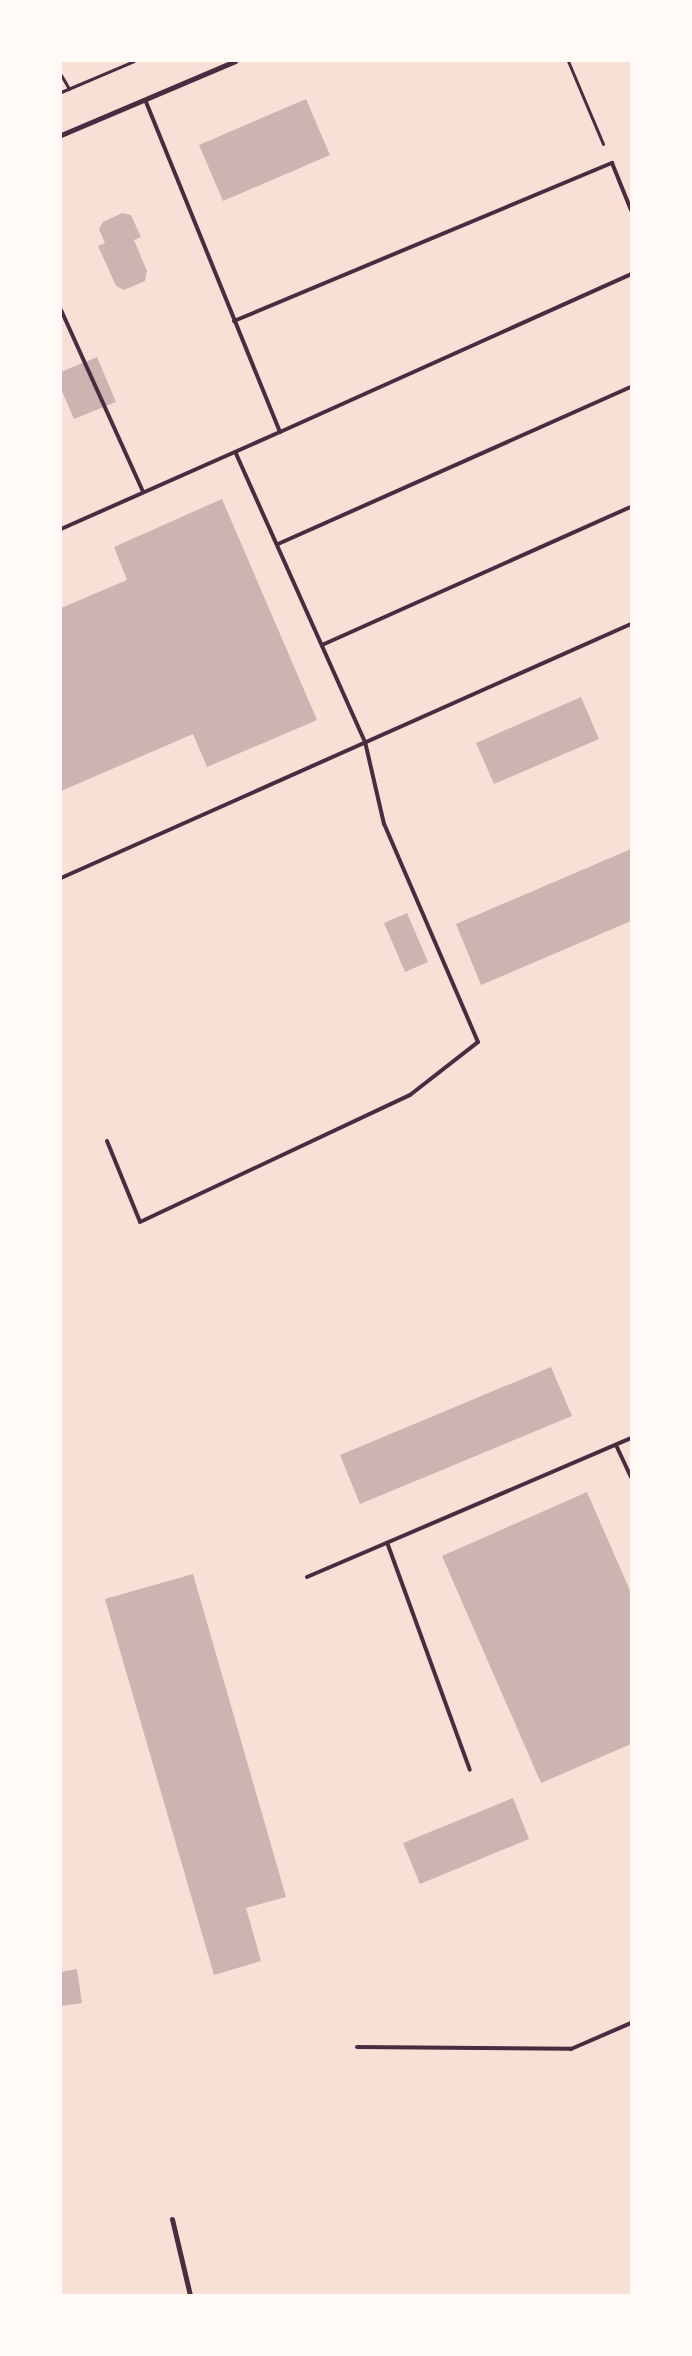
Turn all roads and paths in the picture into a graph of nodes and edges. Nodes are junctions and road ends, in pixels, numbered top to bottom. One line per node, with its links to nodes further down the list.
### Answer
1 (134, 61): 5 (path)
2 (235, 61): 7 (street)
3 (568, 61): 9 (path)
4 (61, 75): 5 (path)
5 (69, 89): 6 (path)
6 (61, 92)
7 (145, 100): 8 (street); 13 (lane)
8 (61, 135)
9 (612, 163): 10 (lane); 13 (lane)
10 (631, 210)
11 (631, 274): 15 (lane)
12 (61, 310): 17 (lane)
13 (234, 321): 15 (lane)
14 (631, 388): 20 (lane)
15 (280, 432): 16 (lane)
16 (236, 453): 17 (lane); 20 (lane)
17 (143, 492): 19 (lane)
18 (631, 507): 22 (lane)
19 (61, 529)
20 (278, 544): 22 (lane)
21 (631, 624): 23 (lane)
22 (322, 644): 23 (lane)
23 (365, 742): 24 (lane); 25 (lane)
24 (61, 878)
25 (107, 1141)
26 (631, 1438): 27 (lane)
27 (616, 1445): 28 (lane); 29 (lane)
28 (631, 1477)
29 (388, 1545): 30 (lane); 31 (lane)
30 (307, 1576)
31 (470, 1770)
32 (631, 2023): 33 (lane)
33 (357, 2047)
34 (172, 2219): 35 (street)
35 (190, 2295)

